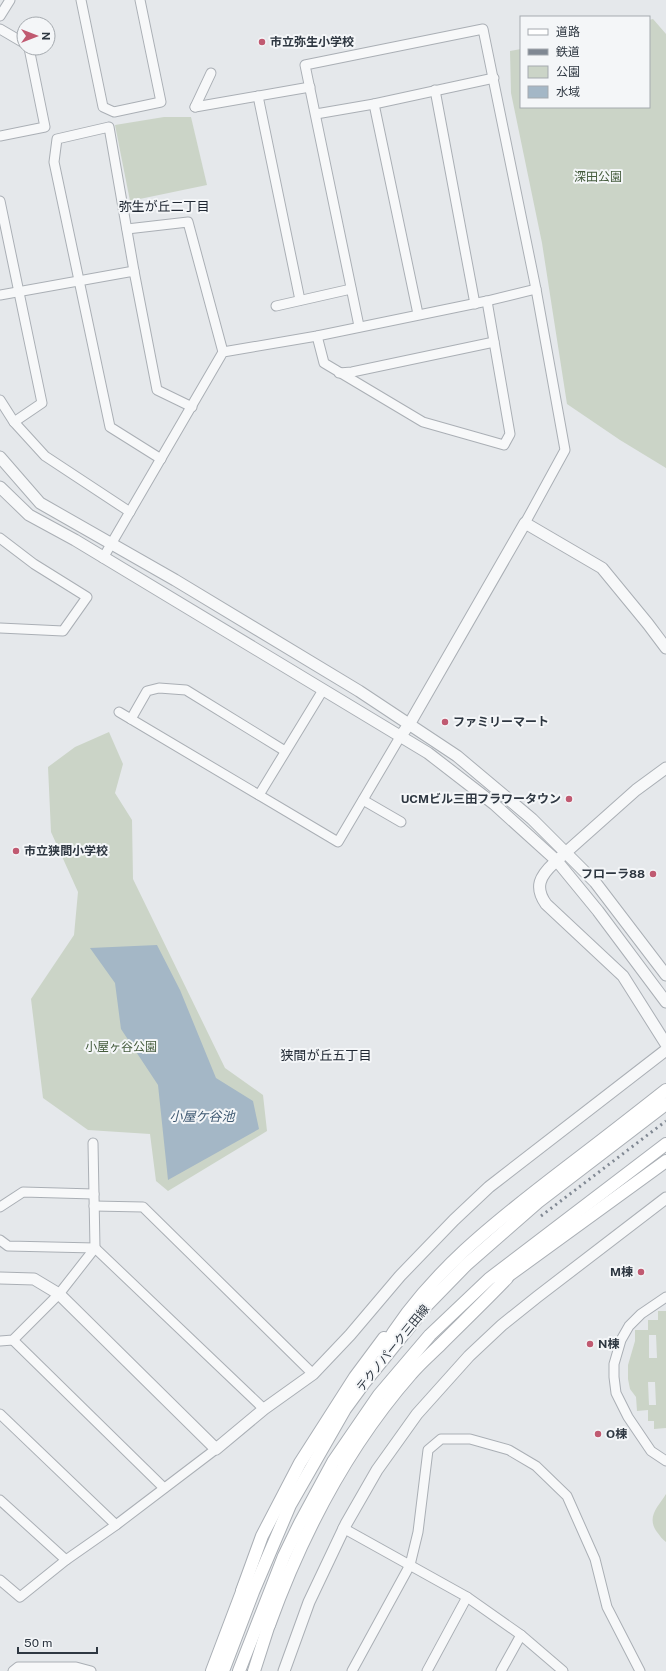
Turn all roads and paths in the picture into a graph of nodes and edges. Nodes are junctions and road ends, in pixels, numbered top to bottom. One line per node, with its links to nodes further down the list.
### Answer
1 (10, 0): 4 (street)
2 (81, 0): 3 (street)
3 (140, 0)
4 (0, 16)
5 (0, 29): 6 (street)
6 (16, 38)
7 (31, 56): 15 (street)
8 (211, 73): 12 (street)
9 (494, 78): 10 (street); 11 (street); 21 (street)
10 (310, 87): 12 (street); 14 (street)
11 (435, 90): 13 (street); 26 (street)
12 (258, 96): 24 (street)
13 (374, 104): 14 (street); 28 (street)
14 (316, 114): 20 (street)
15 (0, 136)
16 (0, 201): 22 (street)
17 (127, 229): 18 (street); 19 (street); 32 (street)
18 (134, 271): 19 (street); 35 (street)
19 (80, 281): 22 (street); 38 (street)
20 (351, 290): 24 (street); 29 (street)
21 (536, 290): 25 (street); 41 (street)
22 (19, 291): 23 (street); 36 (street)
23 (0, 295)
24 (300, 300): 27 (street)
25 (487, 302): 26 (street); 31 (street)
26 (475, 304): 28 (street)
27 (276, 306)
28 (418, 314): 29 (street)
29 (359, 326): 30 (street)
30 (317, 336): 32 (street); 33 (street)
31 (494, 342): 33 (street); 33 (street)
32 (223, 352): 35 (street)
33 (339, 373)
34 (0, 400): 36 (street)
35 (192, 406): 38 (street)
36 (14, 422): 40 (street)
37 (0, 457): 43 (street)
38 (161, 459): 40 (street)
39 (0, 488): 44 (street)
40 (130, 512): 43 (street)
41 (525, 523): 46 (street); 50 (street)
42 (0, 538): 45 (street)
43 (115, 546): 44 (street); 50 (street)
44 (106, 559): 47 (street)
45 (0, 628)
46 (666, 648)
47 (323, 690): 51 (street); 52 (street)
48 (119, 712): 49 (street)
49 (131, 719): 52 (street); 54 (street)
50 (410, 723): 51 (street); 57 (street)
51 (400, 737): 55 (street); 58 (street)
52 (285, 751): 54 (street)
53 (666, 768): 57 (street)
54 (259, 795): 55 (street)
55 (363, 800): 56 (street)
56 (401, 822)
57 (566, 853): 58 (street); 59 (street)
58 (557, 861): 60 (street); 61 (street)
59 (666, 975)
60 (666, 1002)
61 (666, 1044)
62 (666, 1050): 82 (street)
63 (666, 1090): 74 (main road)
64 (666, 1104): 83 (main road, テクノパーク三田線)
65 (93, 1143): 68 (street)
66 (666, 1144): 79 (main road, テクノパーク三田線)
67 (666, 1161): 76 (main road)
68 (94, 1194): 70 (street); 71 (street)
69 (666, 1198): 92 (street)
70 (94, 1206): 73 (street); 82 (street)
71 (0, 1207)
72 (0, 1240): 73 (street)
73 (95, 1248): 77 (street); 84 (street)
74 (463, 1252): 83 (main road); 97 (main road)
75 (0, 1278): 77 (street)
76 (507, 1278): 79 (main road); 99 (main road)
77 (59, 1294): 80 (street); 86 (street)
78 (666, 1297): 87 (street)
79 (430, 1335): 93 (main road, テクノパーク三田線)
80 (13, 1340): 81 (street); 88 (street)
81 (0, 1341)
82 (313, 1374): 84 (street)
83 (364, 1383): 90 (main road, テクノパーク三田線)
84 (264, 1409): 86 (street)
85 (0, 1414): 91 (street)
86 (216, 1449): 88 (street)
87 (666, 1461)
88 (164, 1488): 91 (street)
89 (0, 1500): 94 (street)
90 (290, 1505): 97 (main road); 104 (main road, テクノパーク三田線)
91 (116, 1525): 94 (street)
92 (343, 1528): 95 (street); 107 (street)
93 (284, 1556): 99 (main road); 105 (main road, テクノパーク三田線)
94 (66, 1560): 96 (street)
95 (410, 1565): 98 (street); 108 (street); 112 (street)
96 (0, 1580)
97 (242, 1591): 103 (main road)
98 (467, 1597): 100 (street); 109 (street)
99 (269, 1625): 106 (main road)
100 (521, 1635): 110 (street); 111 (street)
101 (13, 1671): 102 (street)
102 (91, 1671)
103 (212, 1671)
104 (224, 1671)
105 (239, 1671)
106 (254, 1671)
107 (284, 1671)
108 (352, 1671)
109 (427, 1671)
110 (501, 1671)
111 (563, 1671)
112 (640, 1671)

